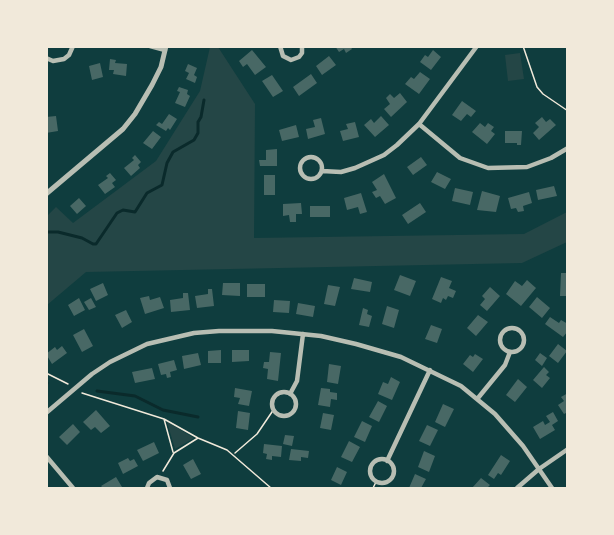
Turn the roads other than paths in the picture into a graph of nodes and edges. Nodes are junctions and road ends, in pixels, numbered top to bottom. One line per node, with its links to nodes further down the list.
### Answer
1 (73, 46): 7 (street)
2 (150, 46): 6 (street)
3 (280, 46): 4 (street)
4 (302, 46)
5 (477, 46): 8 (street)
6 (166, 48): 11 (street)
7 (46, 58)
8 (419, 124): 9 (street); 10 (street)
9 (567, 148)
10 (322, 171): 10 (street)
11 (46, 194)
12 (303, 334): 14 (street); 15 (street); 17 (street)
13 (510, 352): 13 (street); 16 (street)
14 (430, 370): 16 (street); 20 (street)
15 (291, 394): 15 (street)
16 (478, 398): 21 (street)
17 (46, 413)
18 (567, 449): 21 (street)
19 (46, 456): 22 (street)
20 (387, 461): 20 (street)
21 (539, 469): 25 (street); 26 (street)
22 (73, 489)
23 (147, 489): 24 (street)
24 (170, 489)
25 (517, 489)
26 (552, 489)

